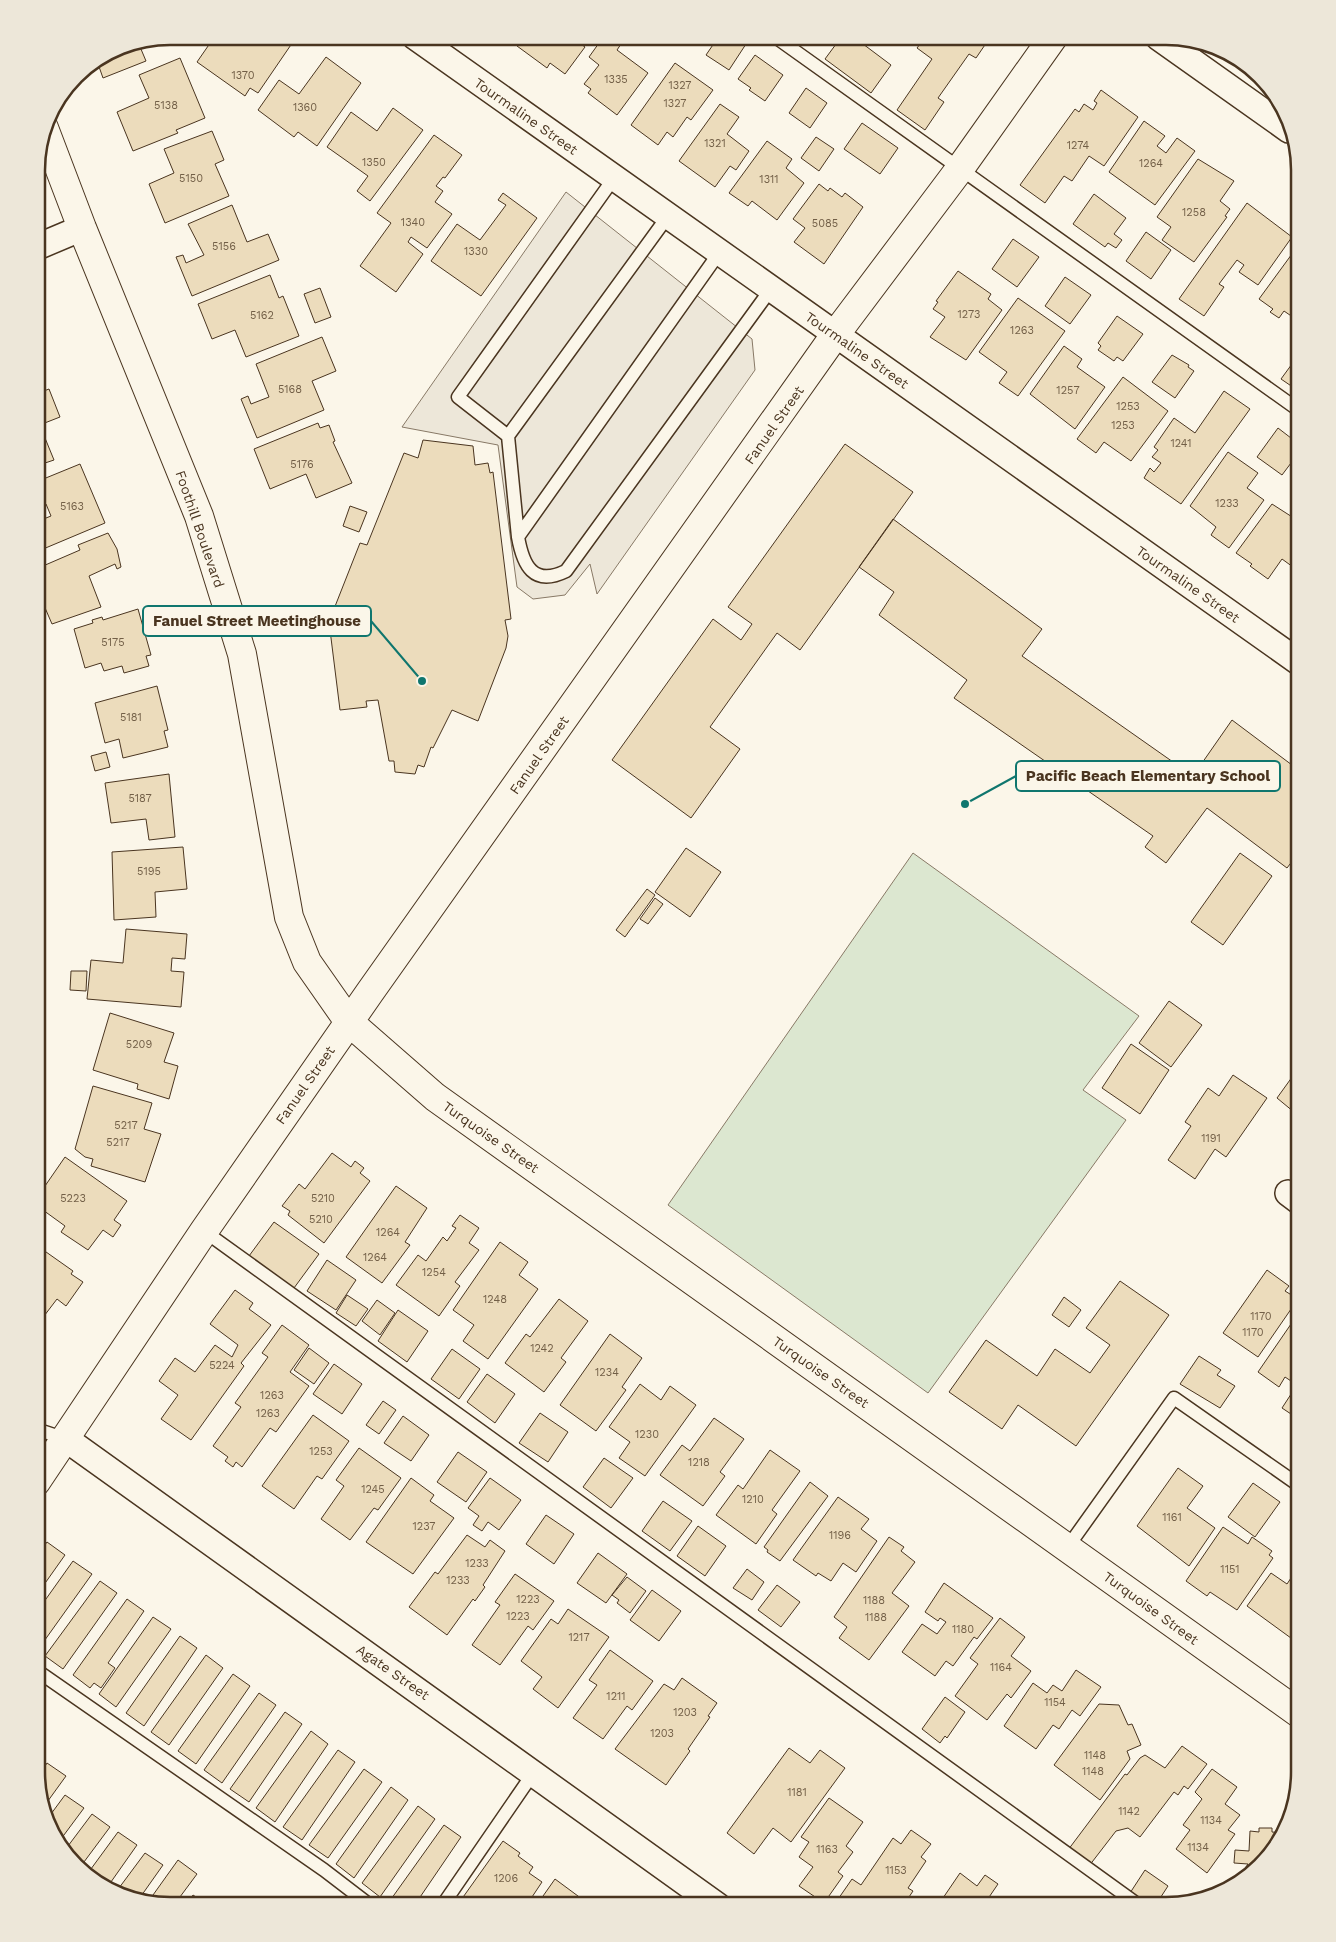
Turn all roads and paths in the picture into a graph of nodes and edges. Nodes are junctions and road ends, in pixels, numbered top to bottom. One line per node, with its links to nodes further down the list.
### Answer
1 (427, 45): 8 (street, Tourmaline Street)
2 (786, 45): 7 (lane)
3 (1048, 45): 7 (main road, Fanuel Street)
4 (1171, 45): 5 (street)
5 (1283, 126)
6 (48, 140): 10 (main road, Foothill Boulevard)
7 (959, 170): 14 (main road, Fanuel Street); 15 (lane)
8 (614, 178): 9 (street, Tourmaline Street); 16 (lane)
9 (668, 216): 12 (street, Tourmaline Street); 16 (lane)
10 (82, 228): 11 (street); 19 (main road, Foothill Boulevard)
11 (45, 243)
12 (719, 253): 13 (street, Tourmaline Street); 17 (lane)
13 (771, 290): 14 (street, Tourmaline Street); 17 (lane)
14 (836, 335): 18 (street, Tourmaline Street); 19 (main road, Fanuel Street)
15 (1291, 405)
16 (508, 436): 17 (lane)
17 (518, 537)
18 (1291, 657)
19 (349, 1022): 20 (main road, Fanuel Street); 25 (main road, Turquoise Street)
20 (204, 1231): 22 (main road, Fanuel Street); 32 (lane)
21 (45, 1432): 22 (lane)
22 (66, 1439): 23 (main road, Fanuel Street); 28 (street, Agate Street)
23 (45, 1469)
24 (1291, 1480): 25 (lane)
25 (1067, 1548): 27 (main road, Turquoise Street)
26 (45, 1676): 29 (lane)
27 (1291, 1708)
28 (534, 1772): 30 (lane); 31 (street, Agate Street)
29 (359, 1897)
30 (448, 1897)
31 (706, 1897)
32 (1128, 1897)

